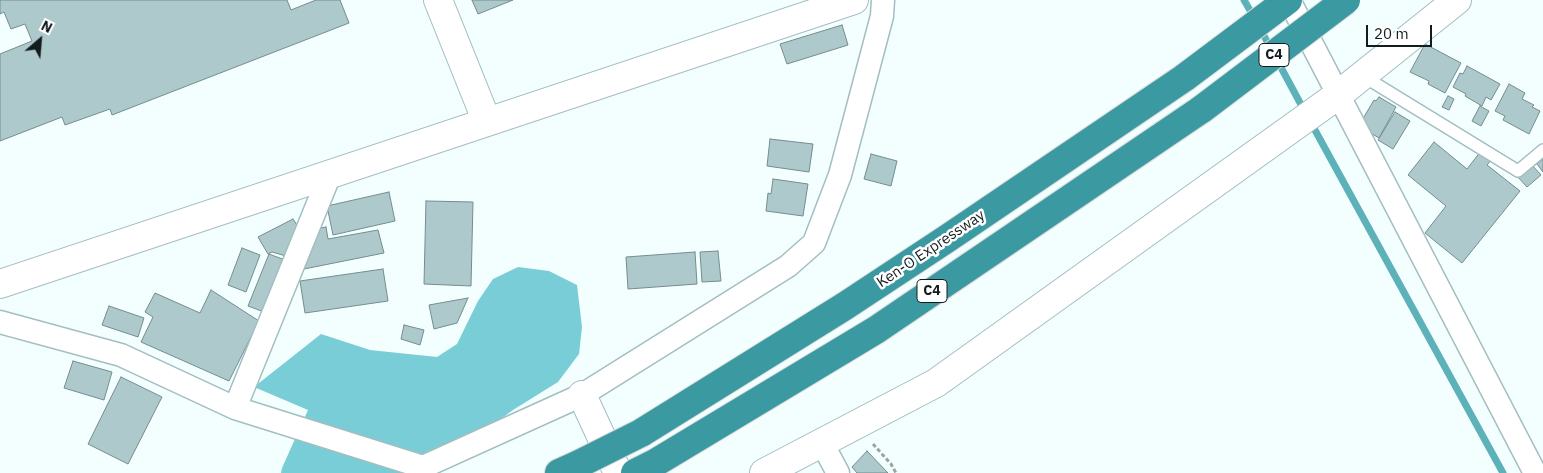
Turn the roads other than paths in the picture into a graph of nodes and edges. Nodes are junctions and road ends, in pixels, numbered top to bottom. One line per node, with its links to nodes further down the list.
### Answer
1 (438, 0): 9 (street)
2 (854, 0): 9 (street)
3 (883, 0): 14 (street)
4 (1289, 0): 8 (street); 17 (highway, Ken-O Expressway / C4, bridge)
5 (1346, 0): 18 (highway, C4, bridge)
6 (1457, 0): 7 (street)
7 (1361, 76): 8 (street); 10 (lane)
8 (1338, 95): 16 (street); 22 (street)
9 (487, 122): 11 (street)
10 (1543, 150)
11 (330, 174): 12 (street); 15 (street)
12 (0, 284)
13 (0, 322): 15 (street)
14 (582, 395): 15 (street); 19 (street)
15 (235, 408)
16 (822, 443): 20 (street); 21 (street)
17 (569, 468)
18 (645, 468)
19 (618, 473)
20 (764, 473)
21 (838, 473)
22 (1535, 473)

